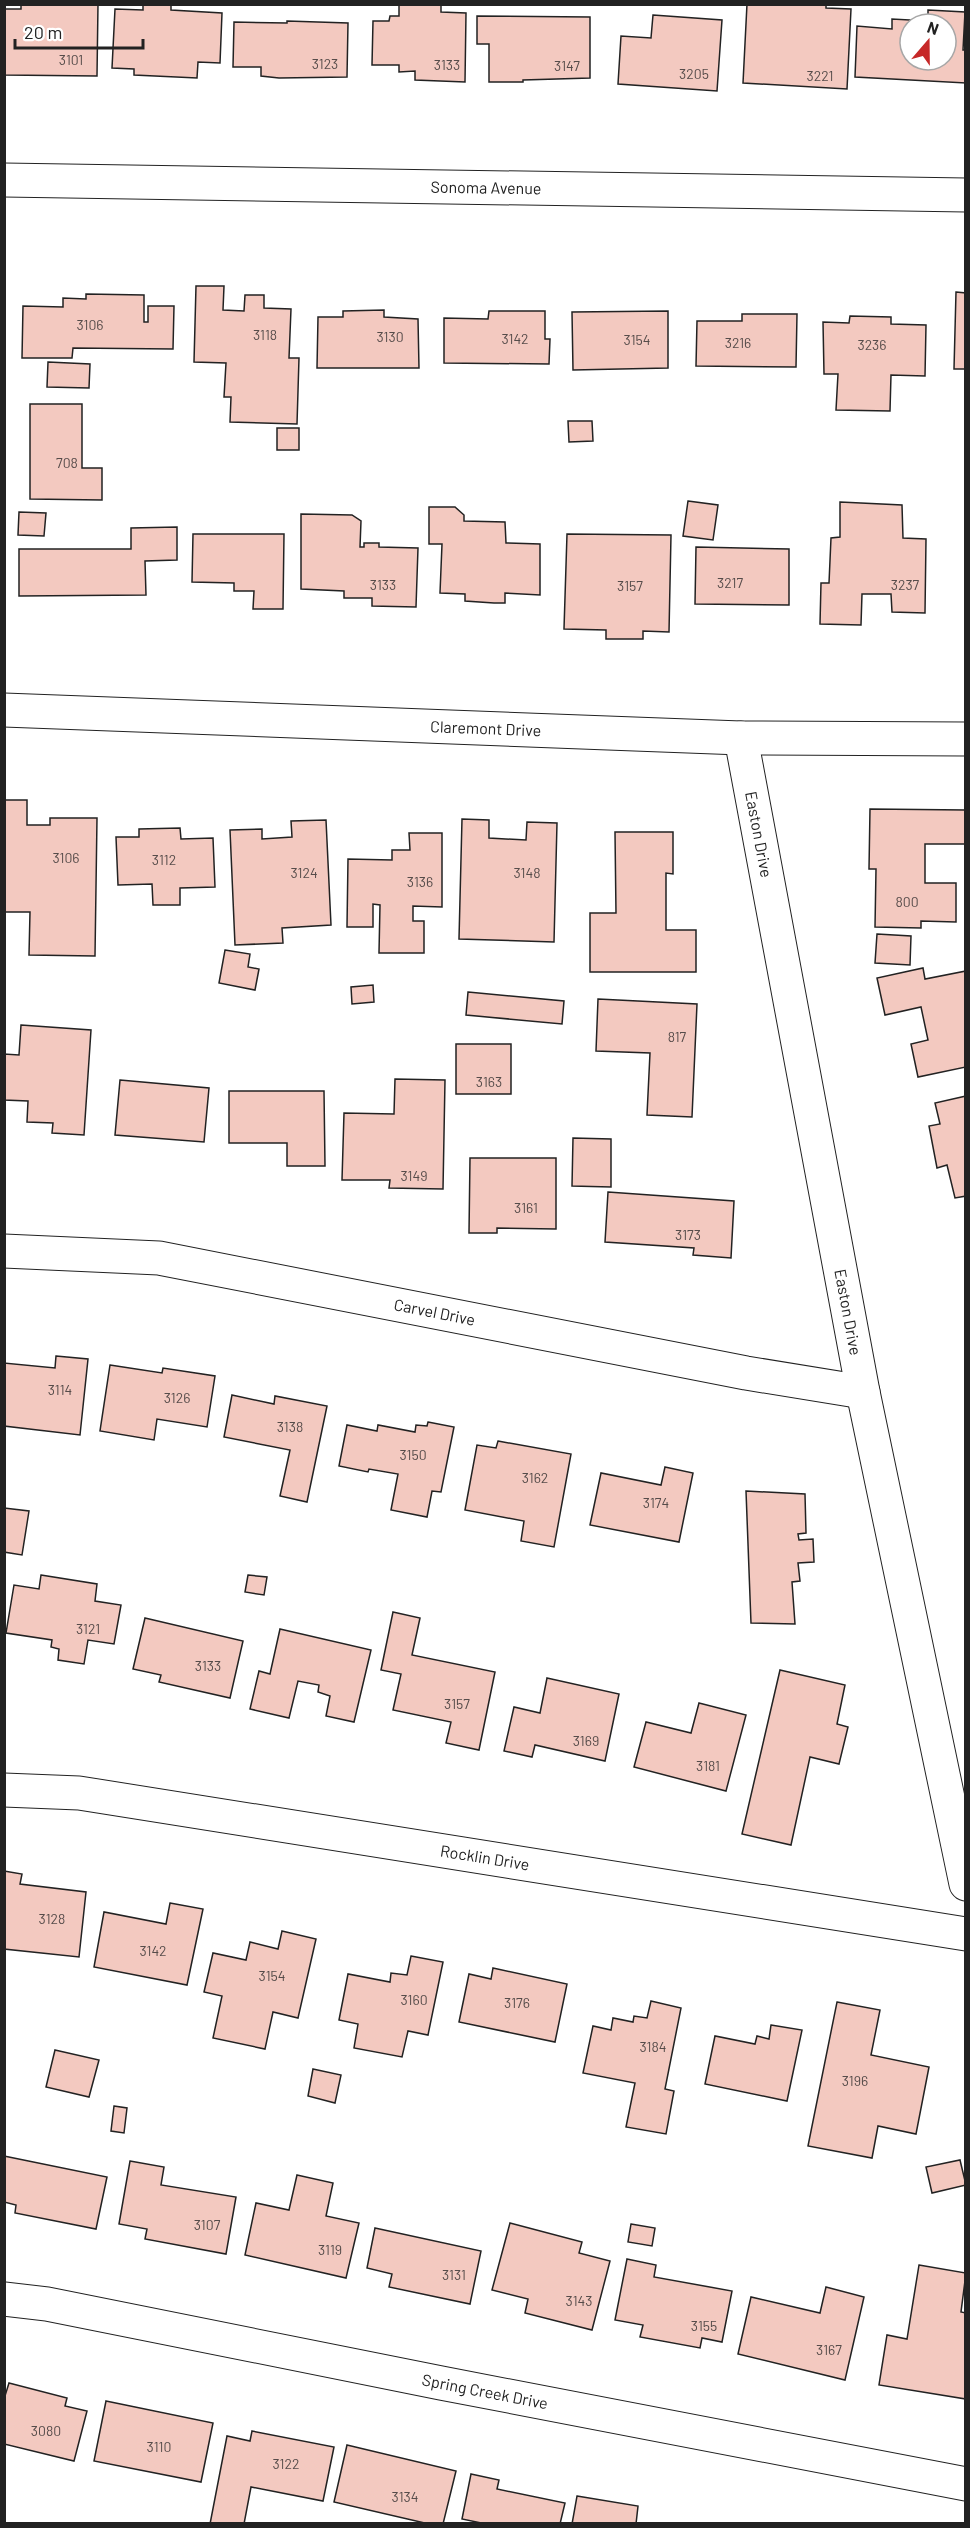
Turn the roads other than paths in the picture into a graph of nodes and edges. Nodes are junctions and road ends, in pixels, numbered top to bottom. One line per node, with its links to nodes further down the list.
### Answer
1 (4, 180): 2 (street, Sonoma Avenue)
2 (966, 195)
3 (4, 710): 4 (street, Claremont Drive)
4 (741, 738): 5 (street, Claremont Drive); 7 (street, Easton Drive)
5 (966, 739)
6 (4, 1251): 7 (street, Carvel Drive)
7 (863, 1392): 9 (street, Easton Drive)
8 (4, 1790): 10 (street, Rocklin Drive)
9 (966, 1884)
10 (966, 1934)
11 (4, 2299): 12 (street, Spring Creek Drive)
12 (966, 2484)

